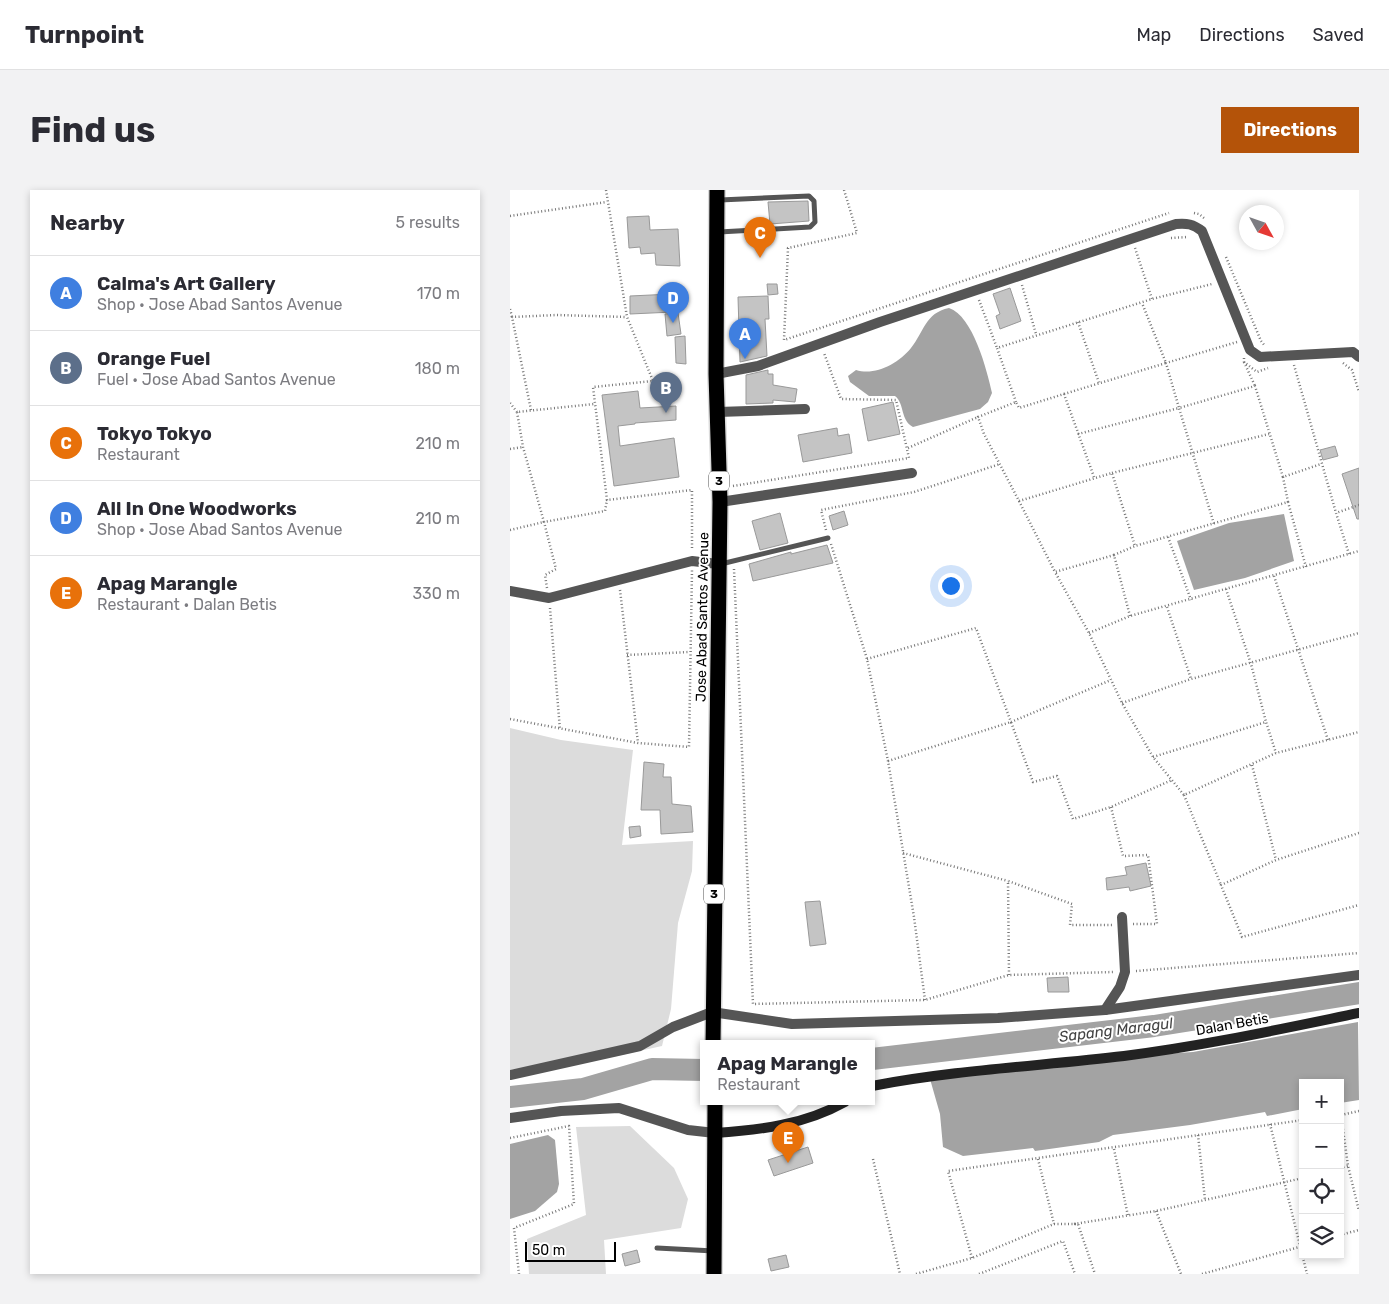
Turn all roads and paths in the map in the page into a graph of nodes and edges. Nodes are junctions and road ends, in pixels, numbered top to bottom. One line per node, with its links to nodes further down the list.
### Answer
1 (606, 190): 3 (path)
2 (716, 195): 5 (highway, Jose Abad Santos Avenue / 3); 5 (lane)
3 (607, 202): 4 (path); 15 (path)
4 (510, 216)
5 (716, 233): 29 (highway, Jose Abad Santos Avenue / 3)
6 (1169, 238): 7 (path)
7 (1192, 239)
8 (1133, 243): 12 (path)
9 (1020, 278): 18 (path)
10 (1221, 282): 12 (path)
11 (976, 292): 20 (path)
12 (1152, 298): 13 (path)
13 (1142, 302): 17 (path); 26 (path)
14 (510, 309): 16 (path)
15 (627, 316): 16 (path); 36 (path)
16 (512, 317): 39 (path)
17 (1078, 322): 18 (path); 30 (path)
18 (1036, 334): 20 (path)
19 (1244, 340): 26 (path)
20 (997, 348): 34 (path)
21 (823, 349): 46 (path)
22 (1244, 355): 25 (path)
23 (1359, 357): 29 (street)
24 (1293, 360): 50 (path)
25 (1244, 362): 28 (path); 31 (path)
26 (1166, 363): 30 (path); 37 (path)
27 (1343, 363): 32 (path)
28 (1275, 366)
29 (716, 374): 41 (highway, Jose Abad Santos Avenue / 3)
30 (1099, 382): 33 (path)
31 (1255, 386): 37 (path); 44 (path)
32 (1359, 392)
33 (1064, 394): 34 (path); 43 (path)
34 (1016, 402): 42 (path)
35 (510, 403): 40 (path)
36 (594, 404): 39 (path); 55 (path)
37 (1179, 408): 43 (path); 48 (path)
38 (805, 409): 41 (street)
39 (531, 410): 40 (path)
40 (517, 412): 45 (path)
41 (718, 412): 56 (highway, Jose Abad Santos Avenue / 3)
42 (978, 417): 46 (path); 49 (path)
43 (1078, 434): 53 (path)
44 (1270, 434): 48 (path); 54 (path)
45 (523, 446): 47 (path); 61 (path)
46 (908, 448): 56 (path)
47 (510, 449)
48 (1192, 455): 51 (path); 62 (path)
49 (1000, 464): 57 (path); 65 (path)
50 (1321, 464): 54 (path); 60 (path)
51 (1112, 472): 53 (path); 66 (path)
52 (912, 473): 56 (street)
53 (1094, 477): 57 (path)
54 (1283, 477): 58 (path)
55 (608, 500): 61 (path); 70 (path)
56 (725, 501): 72 (highway, Jose Abad Santos Avenue / 3)
57 (1019, 501): 74 (path)
58 (1288, 502): 62 (path); 73 (path)
59 (1359, 506): 60 (path)
60 (1336, 512): 68 (path)
61 (544, 522): 63 (path); 79 (path)
62 (1214, 524): 64 (path)
63 (510, 530)
64 (1168, 537): 66 (path); 80 (path)
65 (828, 538): 71 (lane); 88 (path)
66 (1135, 546): 69 (path)
67 (1359, 551): 68 (path)
68 (1349, 554): 73 (path)
69 (1114, 555): 74 (path); 82 (path)
70 (692, 561): 72 (street); 76 (street); 86 (path)
71 (734, 561): 72 (lane); 118 (path)
72 (718, 564): 121 (highway, Jose Abad Santos Avenue / 3)
73 (1306, 567): 75 (path)
74 (1056, 572): 83 (path)
75 (1274, 576): 77 (path); 85 (path)
76 (619, 579): 79 (street); 87 (path)
77 (1226, 589): 80 (path); 89 (path)
78 (510, 591): 79 (street)
79 (549, 598): 96 (path)
80 (1190, 600): 81 (path)
81 (1167, 607): 82 (path); 90 (path)
82 (1130, 616): 83 (path)
83 (1089, 633): 91 (path)
84 (1359, 633): 85 (path)
85 (1300, 649): 89 (path); 98 (path)
86 (689, 652): 87 (path); 99 (path)
87 (627, 655): 99 (path)
88 (867, 659): 94 (path); 102 (path)
89 (1251, 664): 90 (path); 95 (path)
90 (1191, 679): 92 (path)
91 (1111, 680): 92 (path); 94 (path)
92 (1122, 703): 101 (path)
93 (510, 719): 96 (path)
94 (1011, 722): 102 (path); 106 (path)
95 (1266, 722): 100 (path); 101 (path)
96 (560, 730): 99 (path)
97 (1359, 732): 98 (path)
98 (1328, 740): 100 (path)
99 (638, 743)
100 (1276, 753): 103 (path)
101 (1153, 757): 104 (path)
102 (888, 761): 108 (path)
103 (1252, 764): 105 (path); 109 (path)
104 (1172, 780): 105 (path); 106 (path)
105 (1184, 795): 111 (path)
106 (1111, 807): 113 (path)
107 (1359, 833): 109 (path)
108 (903, 853): 110 (path); 118 (path)
109 (1276, 860): 111 (path)
110 (1008, 881): 113 (path); 117 (path)
111 (1221, 886): 112 (path)
112 (1359, 905)
113 (1122, 921): 115 (street)
114 (1359, 953): 115 (path)
115 (1125, 972): 117 (path); 119 (street)
116 (1357, 973): 119 (street)
117 (1009, 975): 118 (path)
118 (925, 1000)
119 (1105, 1010): 121 (street)
120 (1359, 1013): 124 (street, Dalan Betis)
121 (712, 1014): 122 (highway, Jose Abad Santos Avenue / 3); 123 (street)
122 (713, 1040)
123 (510, 1075)
124 (875, 1085)
125 (839, 1105): 133 (street)
126 (715, 1109): 133 (highway)
127 (1359, 1111): 128 (path)
128 (1344, 1114)
129 (510, 1118): 133 (street)
130 (1299, 1120): 131 (path)
131 (1270, 1124): 134 (path); 142 (path)
132 (1341, 1124): 139 (path)
133 (714, 1133): 156 (highway)
134 (1198, 1135): 136 (path); 143 (path)
135 (510, 1138): 149 (path)
136 (1114, 1148): 138 (path); 146 (path)
137 (873, 1159): 161 (path)
138 (1038, 1159): 147 (path); 157 (path)
139 (1348, 1166): 140 (path); 145 (path)
140 (1344, 1167)
141 (1299, 1179): 142 (path)
142 (1284, 1182): 143 (path); 153 (path)
143 (1205, 1200): 144 (path)
144 (1156, 1211): 146 (path); 166 (path)
145 (1359, 1211)
146 (1128, 1216): 148 (path)
147 (1054, 1224): 148 (path); 157 (path)
148 (1074, 1224): 165 (path)
149 (514, 1228): 150 (path); 159 (path)
150 (510, 1229)
151 (1359, 1230): 152 (path)
152 (1344, 1234)
153 (1299, 1235)
154 (1299, 1247): 167 (path)
155 (656, 1248): 156 (lane)
156 (714, 1251): 160 (highway)
157 (972, 1258): 162 (path)
158 (1304, 1259): 168 (path)
159 (519, 1274)
160 (714, 1274)
161 (900, 1274)
162 (916, 1274)
163 (979, 1274): 164 (path)
164 (1075, 1274)
165 (1095, 1274)
166 (1181, 1274)
167 (1202, 1274)
168 (1307, 1274)

